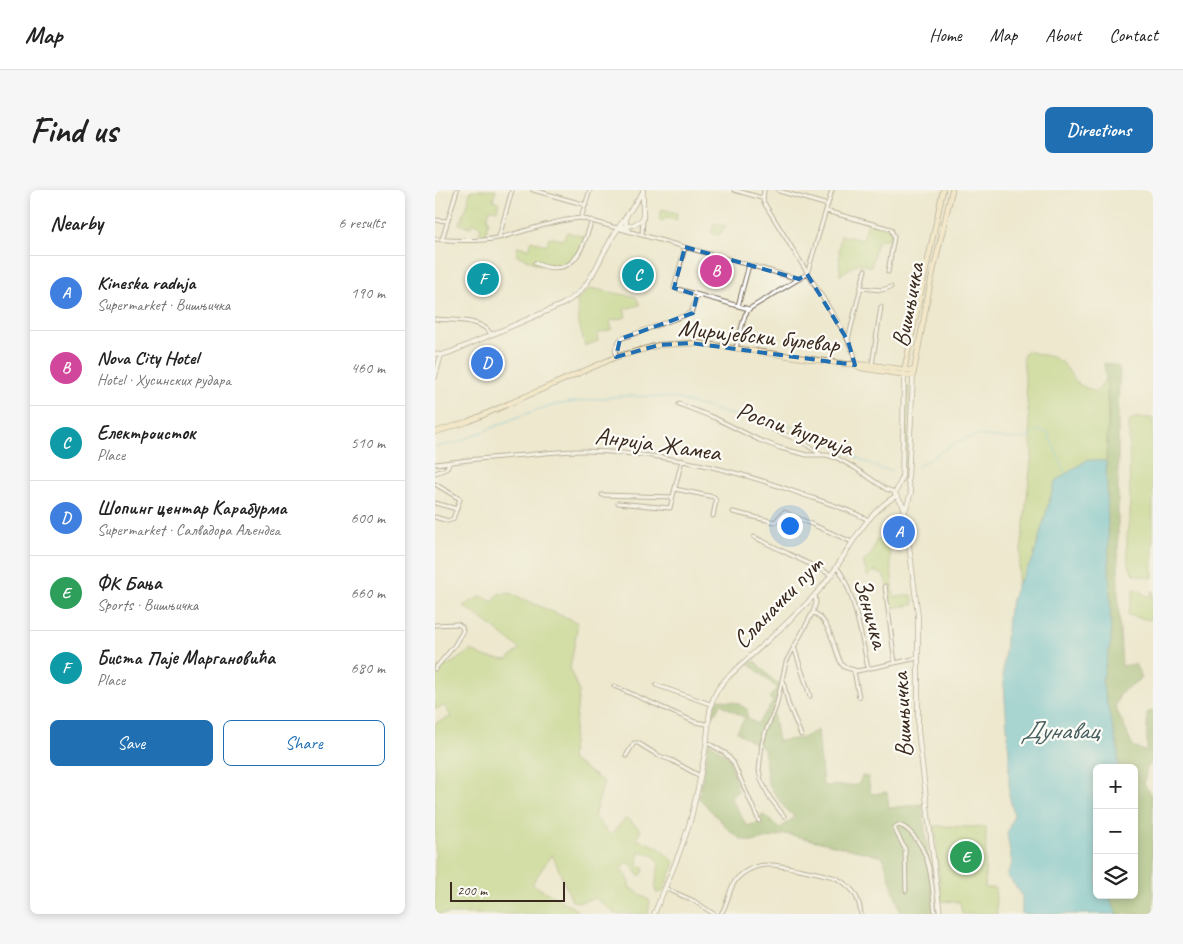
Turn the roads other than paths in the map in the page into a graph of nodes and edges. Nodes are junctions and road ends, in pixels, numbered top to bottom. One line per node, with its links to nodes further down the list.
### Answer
1 (457, 190): 24 (street)
2 (512, 190): 29 (street)
3 (533, 190): 10 (street)
4 (590, 190): 14 (street)
5 (733, 190): 13 (street)
6 (764, 190): 13 (street)
7 (832, 190): 15 (street)
8 (943, 190): 54 (main road, Вишњичка)
9 (951, 190): 55 (main road, Вишњичка)
10 (542, 191): 14 (street)
11 (643, 191): 16 (street); 17 (street)
12 (779, 191): 15 (street)
13 (763, 198): 37 (street)
14 (586, 205): 20 (street)
15 (828, 205): 18 (street)
16 (633, 207): 17 (street); 19 (street)
17 (643, 209): 21 (street)
18 (826, 211): 36 (street); 37 (street)
19 (627, 215): 25 (street); 26 (street); 27 (street)
20 (581, 218): 23 (street); 29 (street)
21 (643, 219): 25 (street); 28 (street)
22 (435, 220): 24 (street)
23 (592, 220): 26 (street); 33 (street)
24 (448, 221): 31 (street)
25 (633, 225): 27 (street)
26 (618, 228): 27 (street); 46 (street)
27 (628, 229): 28 (street)
28 (642, 235): 32 (street)
29 (499, 237): 31 (street)
30 (435, 239): 31 (street)
31 (442, 240)
32 (685, 247): 34 (street); 41 (street)
33 (535, 263)
34 (749, 265): 38 (street); 42 (street)
35 (865, 270): 40 (street)
36 (887, 272)
37 (807, 274): 38 (street); 47 (street)
38 (799, 279): 44 (street)
39 (891, 287): 40 (street)
40 (861, 288): 47 (street)
41 (697, 295): 42 (street); 51 (street)
42 (739, 306): 44 (street)
43 (881, 307): 53 (street)
44 (749, 309): 48 (street)
45 (435, 319): 46 (street)
46 (491, 334): 50 (street)
47 (848, 341): 52 (street)
48 (736, 349): 51 (main road, Миријевски булевар); 52 (main road, Миријевски булевар)
49 (435, 354): 50 (street)
50 (441, 355): 56 (street)
51 (616, 357): 59 (main road, Миријевски булевар)
52 (856, 365): 53 (main road, Миријевски булевар); 54 (main road, Миријевски булевар)
53 (872, 365): 54 (main road, Миријевски булевар)
54 (904, 372): 55 (main road, Миријевски булевар); 66 (street, Вишњичка)
55 (914, 374): 68 (street, Вишњичка)
56 (435, 377)
57 (679, 404): 60 (street, Роспи ћуприја)
58 (764, 426): 60 (street)
59 (435, 432)
60 (821, 455): 70 (street, Роспи ћуприја)
61 (682, 460): 62 (street, Анрија Жамеа); 67 (street); 80 (street, Анрија Жамеа)
62 (450, 462): 63 (street, Анрија Жамеа); 64 (street)
63 (435, 464)
64 (435, 473)
65 (435, 484): 75 (street)
66 (898, 487): 68 (street); 70 (street, Вишњичка)
67 (675, 489): 71 (street); 78 (street)
68 (910, 489): 72 (street, Вишњичка)
69 (602, 495): 71 (street)
70 (897, 496): 72 (street); 77 (street, Вишњичка); 80 (street, Сланачки пут)
71 (673, 497): 74 (street)
72 (909, 498): 77 (street, Вишњичка)
73 (435, 503): 75 (street)
74 (618, 503)
75 (457, 509): 79 (street)
76 (733, 512): 82 (street)
77 (905, 514): 90 (street, Вишњичка)
78 (713, 516)
79 (435, 517)
80 (868, 520): 82 (street, Сланачки пут)
81 (755, 537): 84 (street)
82 (852, 542): 83 (street, Сланачки пут)
83 (837, 568): 84 (street, Сланачки пут); 93 (street, Зеничка)
84 (832, 575): 86 (street, Сланачки пут)
85 (885, 586): 91 (street)
86 (815, 594): 87 (street); 100 (street, Сланачки пут)
87 (813, 612): 89 (street); 94 (street)
88 (435, 625): 92 (street)
89 (794, 647): 95 (street); 98 (street)
90 (919, 658): 91 (street); 115 (street, Вишњичка)
91 (895, 662): 93 (street)
92 (435, 669)
93 (868, 670): 94 (street)
94 (854, 671): 99 (street)
95 (783, 677): 102 (street); 106 (street)
96 (656, 685): 100 (street)
97 (614, 686): 101 (street)
98 (810, 696)
99 (859, 697)
100 (710, 704): 101 (street, Сланачки пут)
101 (707, 724): 103 (street, Сланачки пут)
102 (801, 736)
103 (706, 742): 105 (street, Сланачки пут); 107 (street)
104 (626, 756): 105 (street)
105 (700, 776): 108 (street, Сланачки пут)
106 (784, 816)
107 (759, 821)
108 (665, 888): 110 (street, Сланачки пут); 111 (street)
109 (906, 891): 114 (street)
110 (654, 914)
111 (713, 914)
112 (721, 914): 113 (street)
113 (861, 914)
114 (935, 914)
115 (940, 914)

